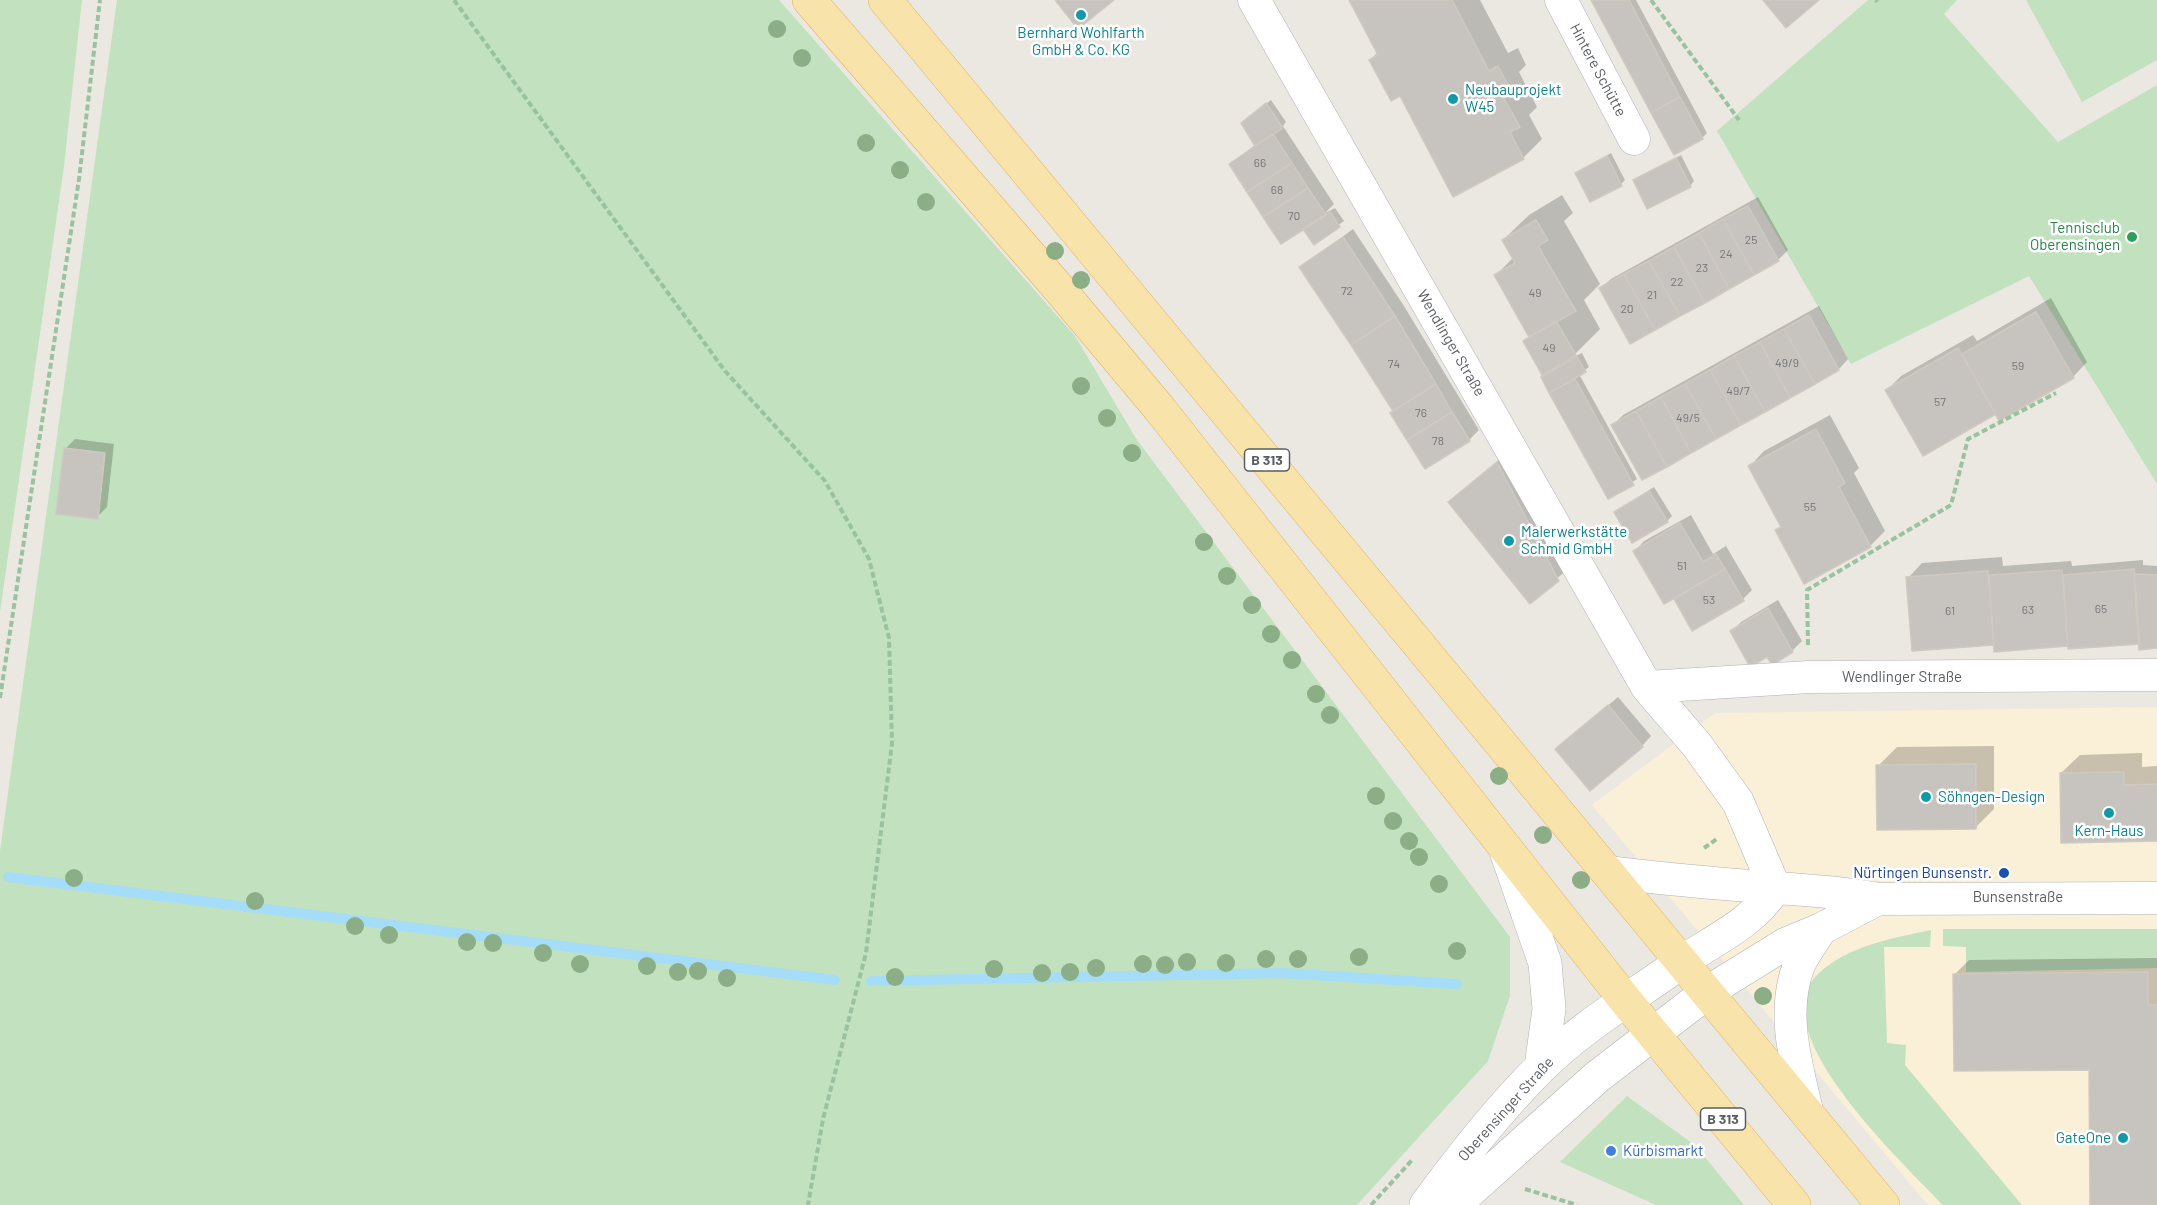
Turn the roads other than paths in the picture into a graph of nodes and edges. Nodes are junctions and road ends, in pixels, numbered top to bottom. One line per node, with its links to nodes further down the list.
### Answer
1 (808, 0): 8 (main road, B 313)
2 (885, 0): 9 (main road, B 313)
3 (1254, 0): 7 (street, Wendlinger Straße)
4 (1561, 0): 5 (street, Hintere Schütte)
5 (1634, 139)
6 (2157, 675): 7 (street, Wendlinger Straße)
7 (1647, 687): 10 (street, Wendlinger Straße)
8 (1504, 846): 16 (main road, B 313); 18 (street)
9 (1608, 872): 10 (street, Bunsenstraße); 14 (main road, B 313)
10 (1775, 888): 12 (street, Bunsenstraße); 14 (street)
11 (2157, 898): 12 (street, Bunsenstraße)
12 (1878, 899): 13 (street, Bunsenstraße)
13 (1821, 929): 15 (street, Bunsenstraße); 19 (street)
14 (1683, 961): 15 (main road, B 313); 16 (street, Oberensinger Straße)
15 (1709, 991): 17 (street, Oberensinger Straße); 19 (main road, B 313)
16 (1626, 1001): 17 (main road, B 313); 18 (street, Oberensinger Straße)
17 (1653, 1034): 21 (street, Oberensinger Straße); 22 (main road, B 313)
18 (1541, 1067): 20 (street, Oberensinger Straße)
19 (1808, 1115): 23 (main road, B 313)
20 (1426, 1205)
21 (1454, 1205)
22 (1794, 1205)
23 (1883, 1205)

